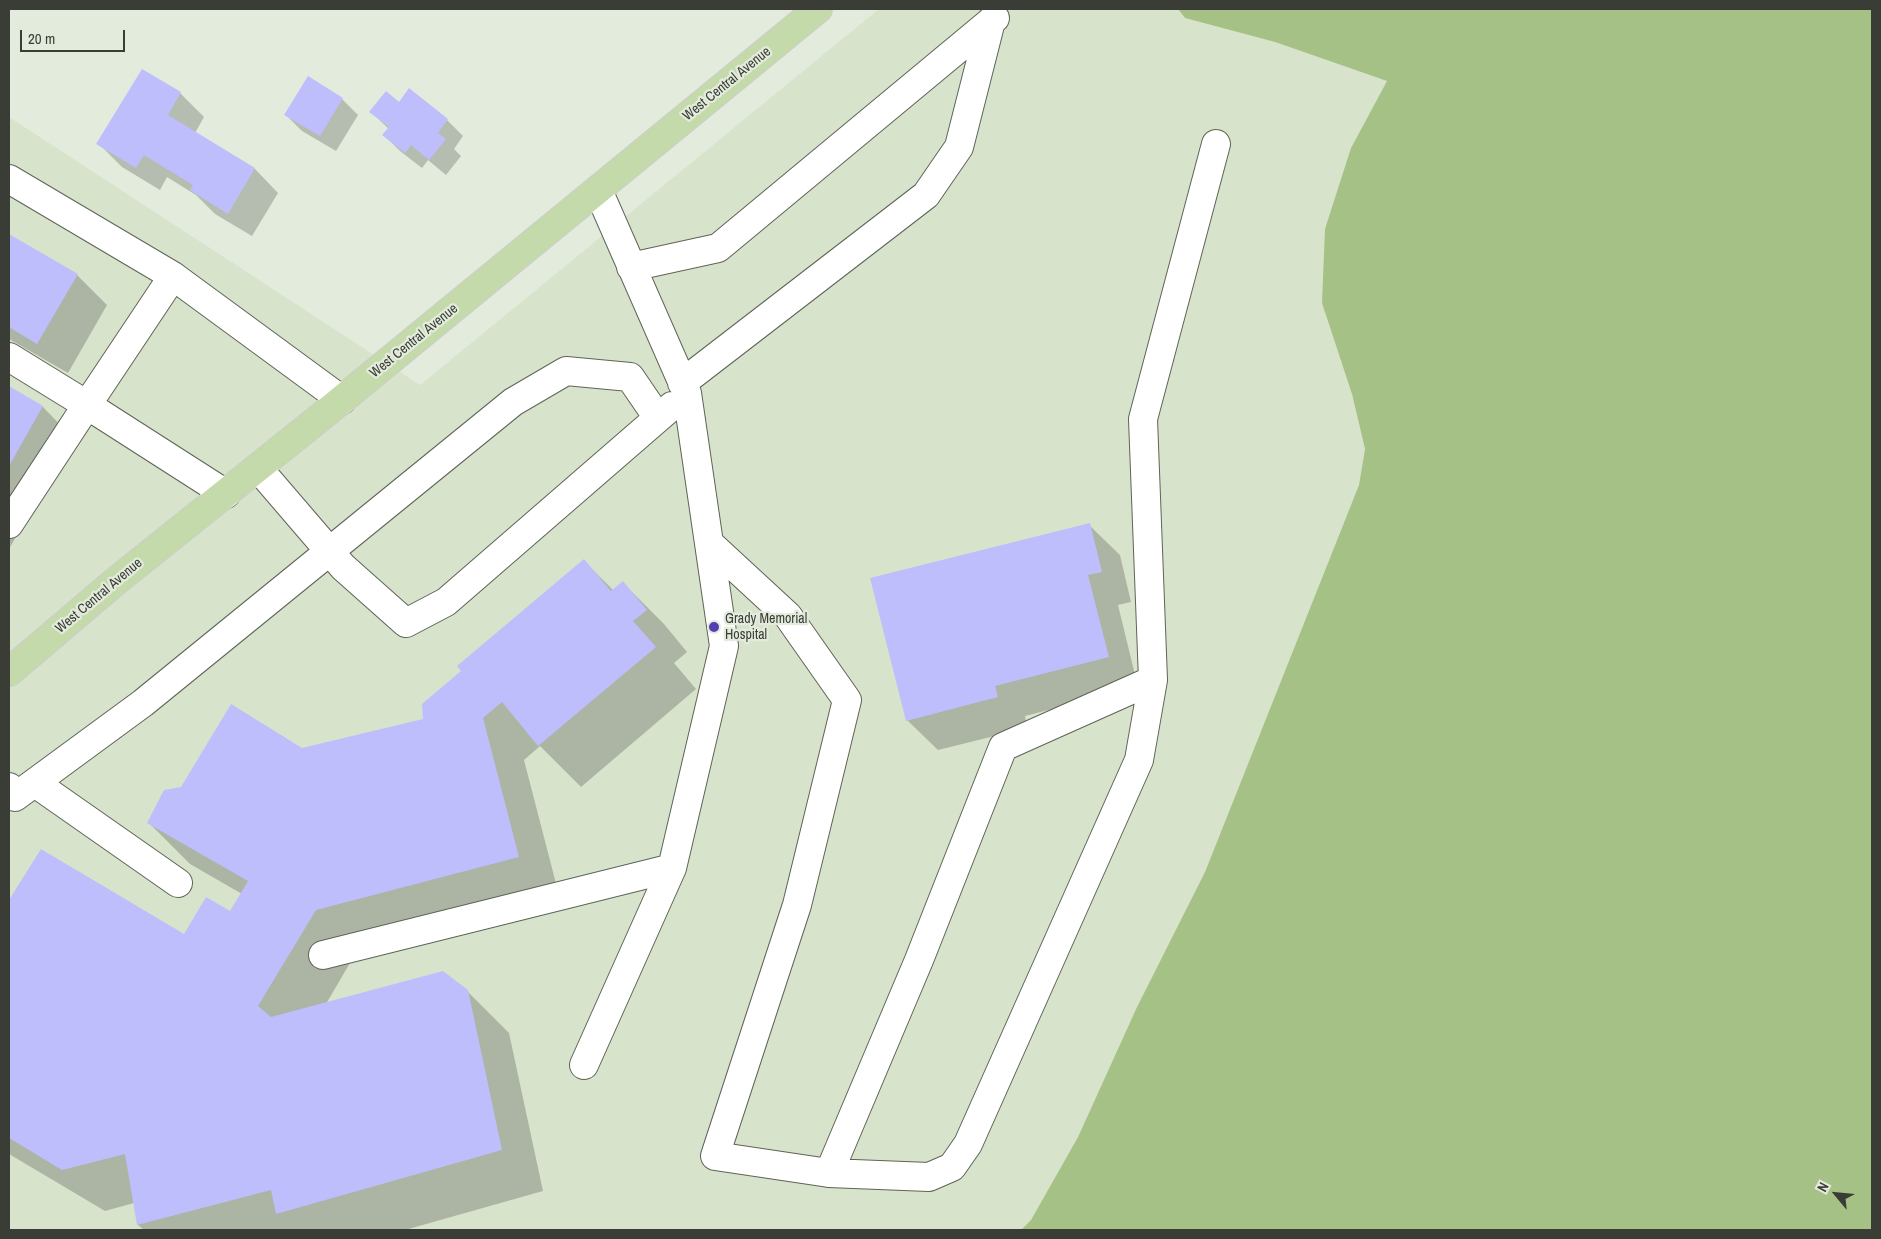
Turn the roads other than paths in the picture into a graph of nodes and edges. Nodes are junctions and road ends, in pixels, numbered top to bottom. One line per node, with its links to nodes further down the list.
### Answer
1 (818, 9): 5 (main road, West Central Avenue)
2 (999, 15): 6 (lane); 9 (lane)
3 (1216, 144): 19 (lane)
4 (9, 180): 7 (lane)
5 (598, 190): 6 (lane); 10 (main road, West Central Avenue)
6 (631, 267): 9 (lane)
7 (173, 276): 10 (lane); 11 (lane)
8 (9, 357): 11 (lane)
9 (685, 388): 12 (lane); 16 (lane)
10 (342, 400): 13 (main road, West Central Avenue)
11 (87, 405): 14 (lane); 15 (lane)
12 (658, 418): 17 (lane); 17 (lane)
13 (258, 468): 14 (main road, West Central Avenue); 17 (lane)
14 (226, 494): 18 (main road, West Central Avenue)
15 (9, 524)
16 (709, 543): 21 (lane); 25 (lane)
17 (331, 552): 20 (lane)
18 (9, 672)
19 (1153, 680): 25 (lane); 25 (lane)
20 (17, 792): 22 (lane)
21 (672, 868): 23 (lane); 24 (lane)
22 (178, 884)
23 (322, 955)
24 (584, 1065)
25 (830, 1173)

